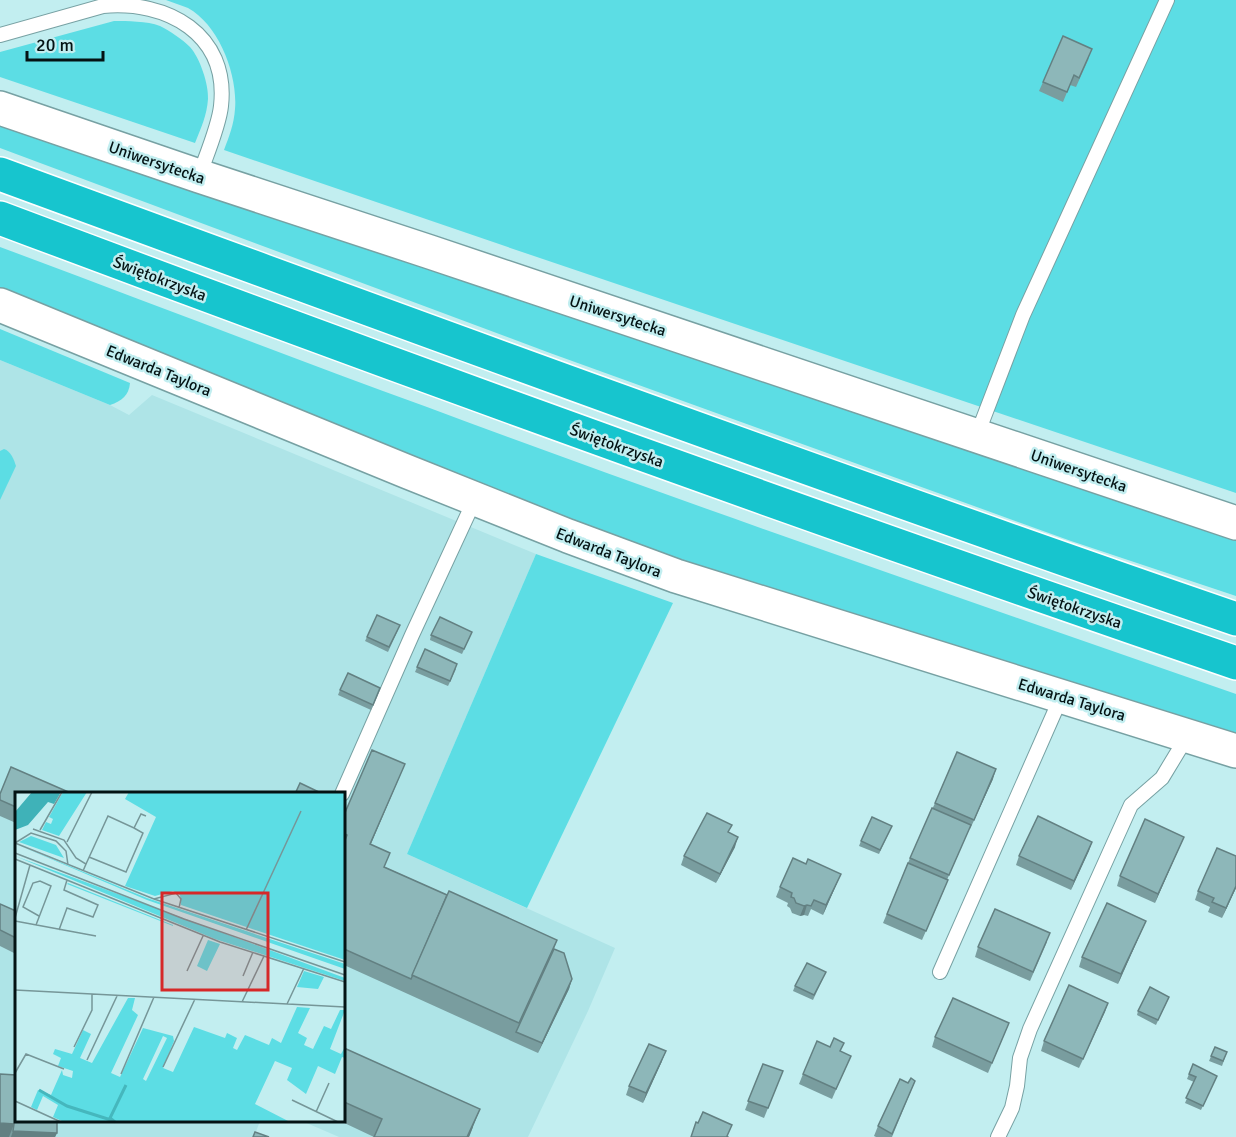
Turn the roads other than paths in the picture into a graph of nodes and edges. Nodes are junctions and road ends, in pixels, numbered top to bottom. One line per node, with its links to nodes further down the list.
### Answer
1 (1167, 0): 8 (lane)
2 (0, 35): 5 (lane)
3 (0, 108): 5 (street, Uniwersytecka)
4 (0, 174): 11 (highway)
5 (199, 176): 8 (street, Uniwersytecka)
6 (0, 218): 12 (highway, Świętokrzyska)
7 (0, 305): 9 (street, Edwarda Taylora)
8 (977, 435): 10 (street, Uniwersytecka)
9 (475, 499): 13 (street, Edwarda Taylora); 16 (lane)
10 (1236, 523)
11 (1236, 619)
12 (1236, 663)
13 (1060, 695): 14 (street, Edwarda Taylora); 17 (lane)
14 (1188, 735): 15 (street, Edwarda Taylora); 18 (lane)
15 (1236, 751)
16 (343, 792)
17 (940, 972)
18 (998, 1137)

